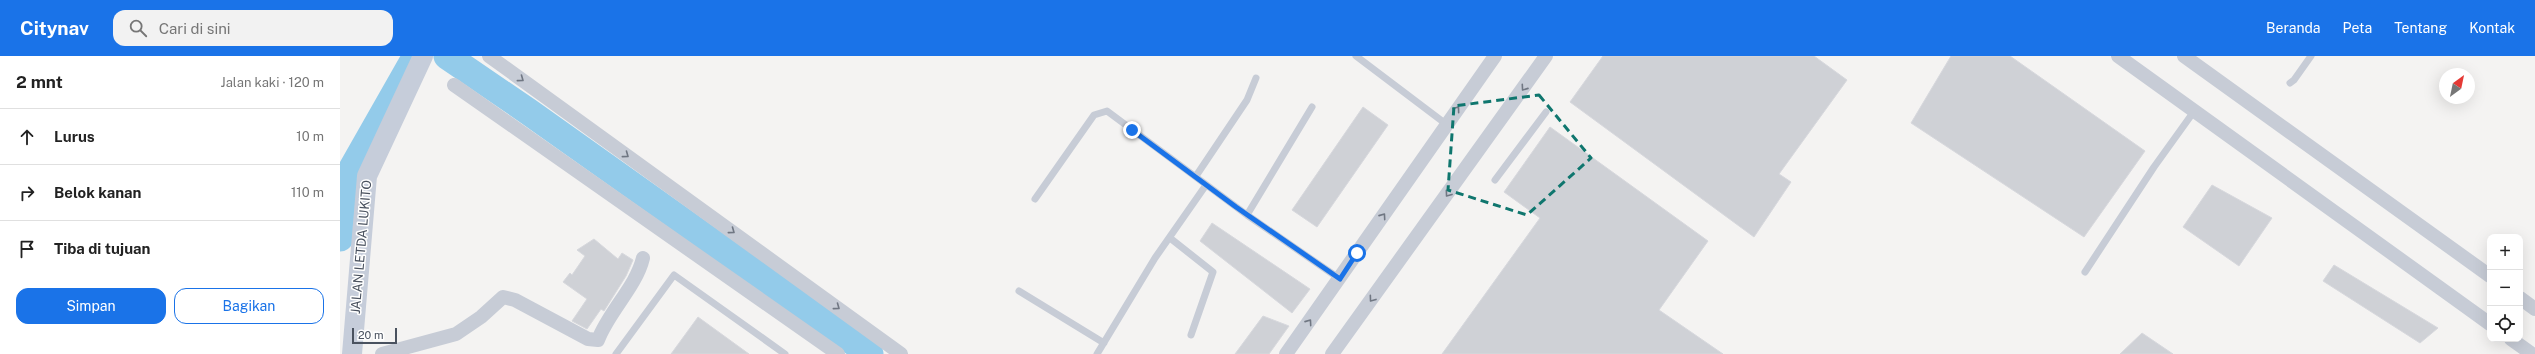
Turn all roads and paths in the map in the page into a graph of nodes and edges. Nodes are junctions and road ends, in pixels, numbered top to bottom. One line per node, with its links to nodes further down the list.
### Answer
1 (423, 56): 33 (street, JALAN LETDA LUKITO)
2 (489, 56): 38 (street, one-way to 38)
3 (1356, 56): 15 (lane)
4 (1495, 56): 15 (street, one-way to 4)
5 (1546, 56): 41 (street, one-way to 41)
6 (2118, 56): 13 (street)
7 (2184, 56): 24 (street)
8 (2311, 56): 10 (lane)
9 (1256, 78): 16 (lane)
10 (2290, 83)
11 (454, 85): 37 (street)
12 (1312, 107): 20 (lane)
13 (2195, 110): 23 (lane); 29 (street)
14 (1546, 112): 17 (lane)
15 (1446, 124): 25 (street, one-way to 15)
16 (1196, 176): 18 (lane); 19 (lane)
17 (1495, 180)
18 (1206, 185): 20 (lane); 21 (lane)
19 (1035, 199)
20 (1247, 215): 25 (lane)
21 (1170, 238): 30 (lane); 32 (lane)
22 (644, 258): 34 (street)
23 (2085, 272)
24 (2487, 274)
25 (1340, 279): 40 (street, one-way to 25)
26 (1019, 291): 32 (lane)
27 (2523, 300): 28 (street)
28 (2535, 308)
29 (2487, 322)
30 (1191, 335)
31 (2515, 342): 42 (street)
32 (1104, 343): 39 (lane)
33 (352, 354)
34 (382, 354)
35 (616, 354): 36 (lane)
36 (785, 354)
37 (838, 354)
38 (901, 354)
39 (1097, 354)
40 (1286, 354)
41 (1332, 354)
42 (2532, 354)

